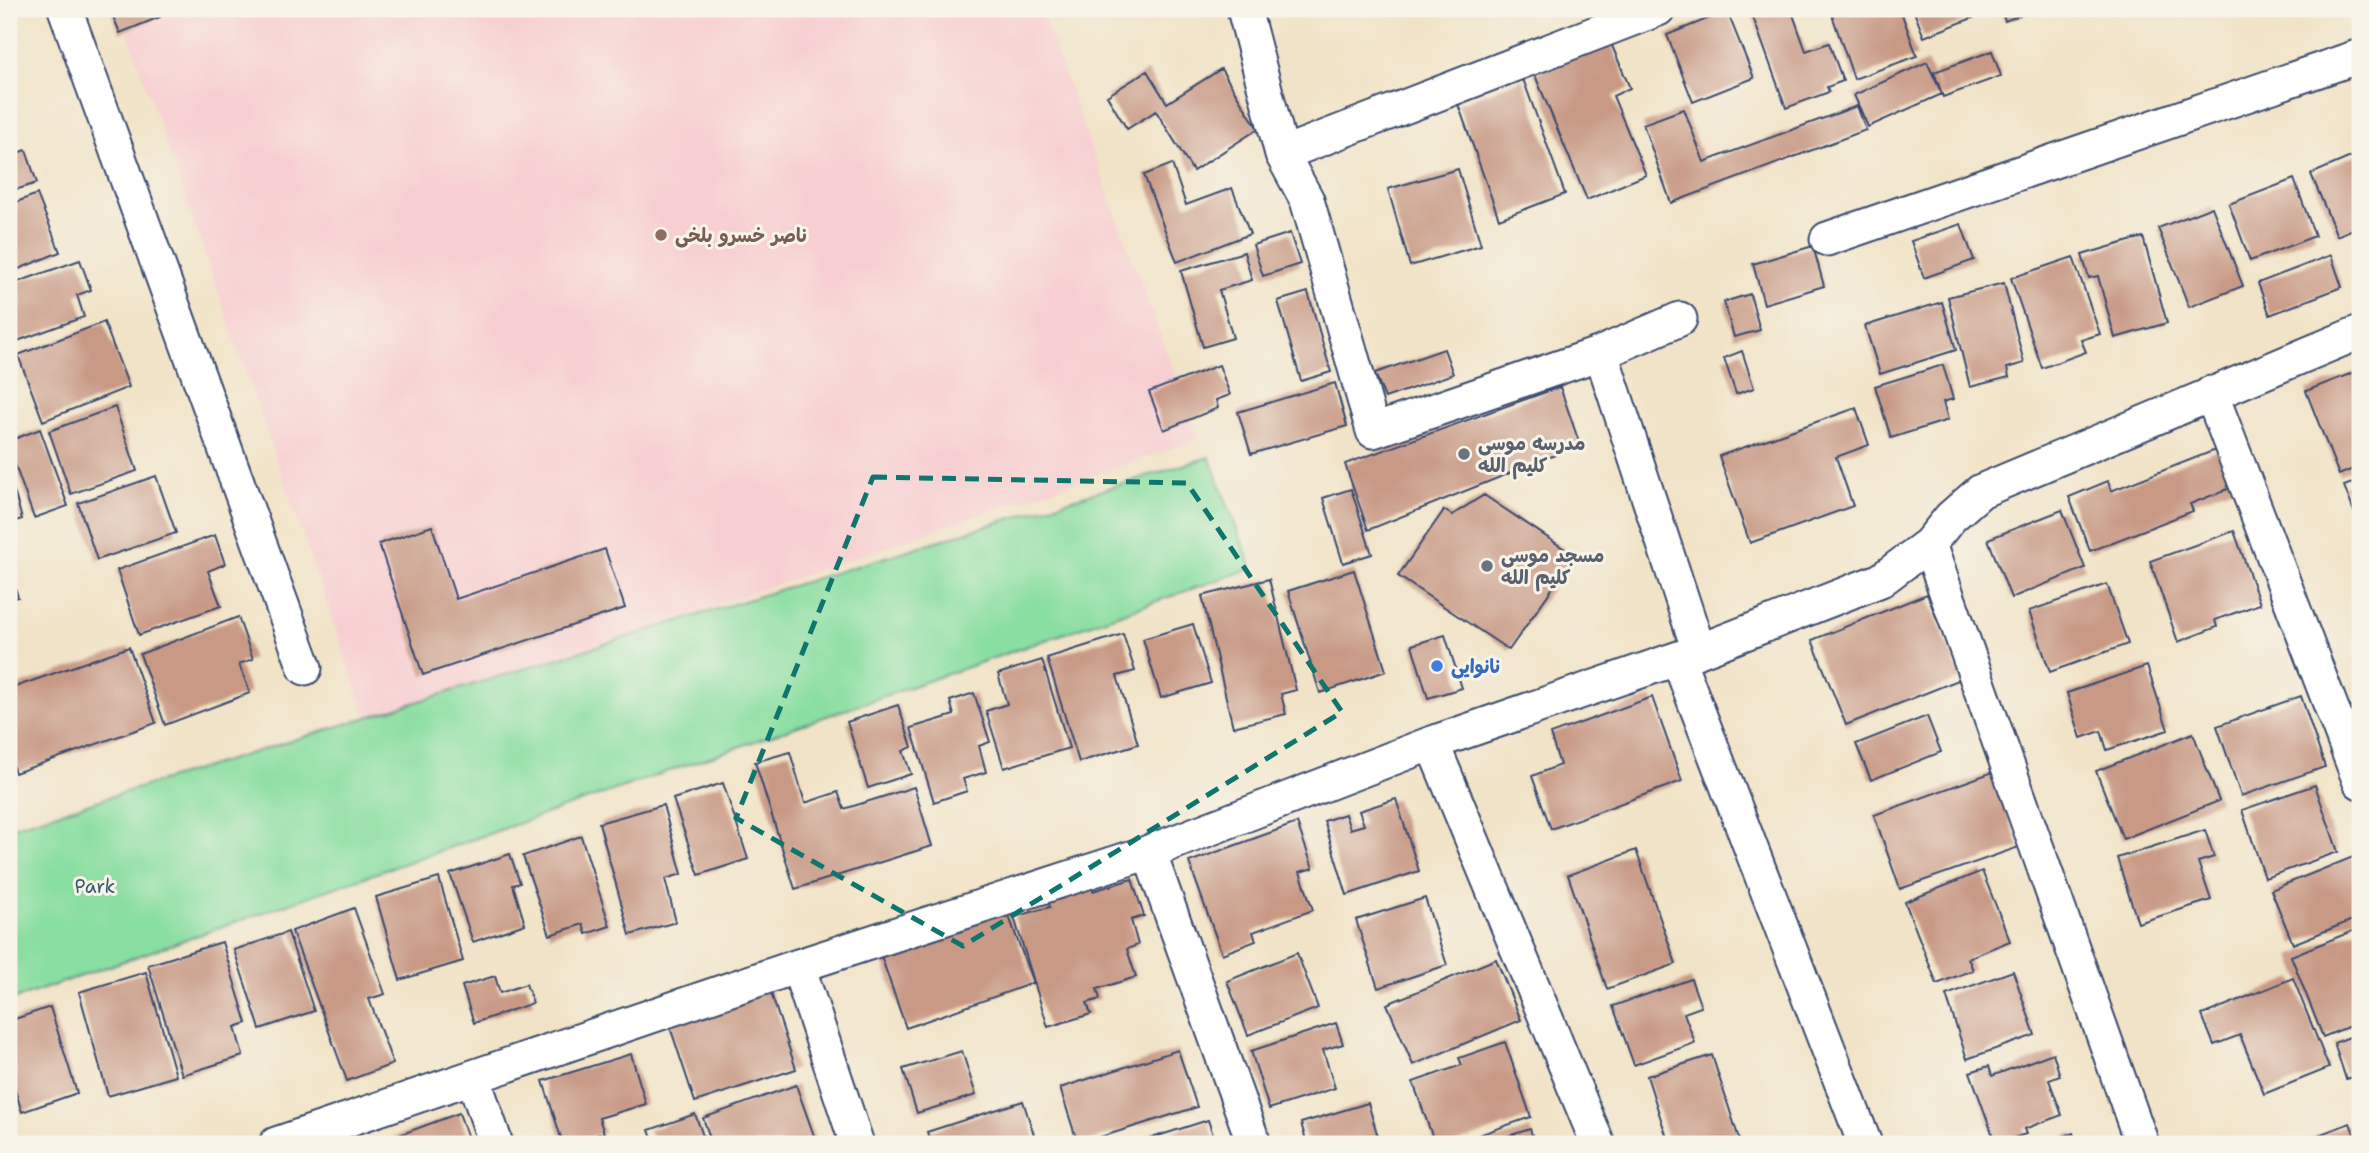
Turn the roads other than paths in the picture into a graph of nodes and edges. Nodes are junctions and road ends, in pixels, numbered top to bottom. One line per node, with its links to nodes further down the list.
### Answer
1 (65, 9): 13 (street)
2 (1244, 9): 5 (street)
3 (1658, 9): 5 (street)
4 (2360, 55): 6 (street)
5 (1282, 154): 9 (street)
6 (1826, 239)
7 (1680, 319): 9 (street)
8 (2360, 332): 10 (street)
9 (1601, 353): 12 (street)
10 (2211, 393): 11 (street); 15 (street)
11 (1929, 544): 12 (street); 25 (street)
12 (1688, 655): 14 (street); 24 (street)
13 (305, 668)
14 (1432, 743): 16 (street); 23 (street)
15 (2360, 782)
16 (1149, 852): 17 (street); 22 (street)
17 (798, 966): 18 (street); 21 (street)
18 (473, 1077): 19 (street); 20 (street)
19 (276, 1144)
20 (496, 1144)
21 (857, 1144)
22 (1254, 1144)
23 (1598, 1144)
24 (1865, 1144)
25 (2142, 1144)

